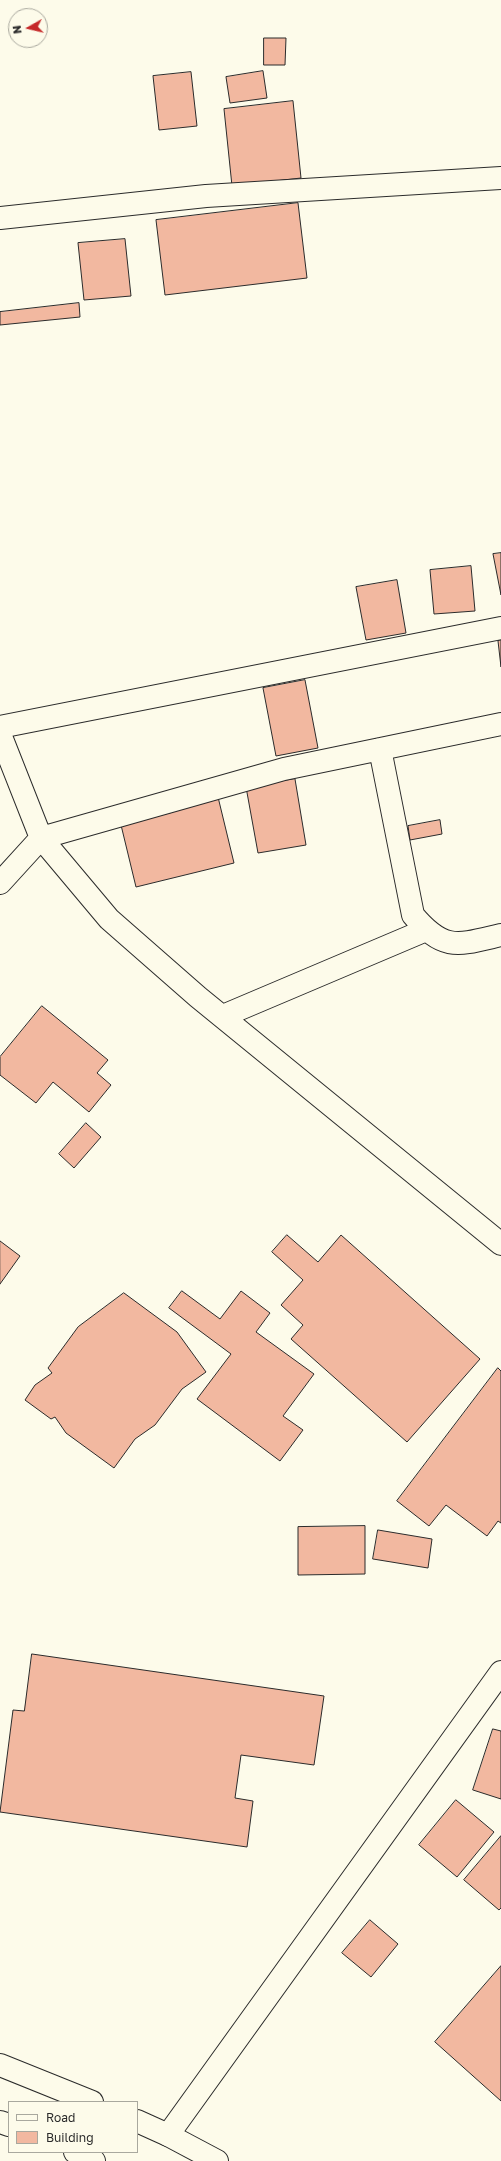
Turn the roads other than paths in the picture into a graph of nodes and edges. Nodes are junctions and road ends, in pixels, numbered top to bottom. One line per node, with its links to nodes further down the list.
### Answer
1 (501, 178): 2 (main road)
2 (0, 218)
3 (501, 628): 5 (main road)
4 (501, 724): 7 (main road)
5 (0, 727)
6 (0, 734): 8 (main road)
7 (380, 749): 8 (main road); 10 (main road)
8 (40, 838): 9 (main road); 12 (main road)
9 (0, 883)
10 (426, 930): 11 (main road); 12 (main road)
11 (501, 935)
12 (223, 1016): 13 (main road)
13 (501, 1244)
14 (498, 1680): 18 (main road)
15 (0, 2065): 16 (main road)
16 (90, 2101)
17 (138, 2121): 18 (main road)
18 (168, 2135): 21 (main road)
19 (77, 2153): 20 (main road)
20 (94, 2161)
21 (217, 2161)

